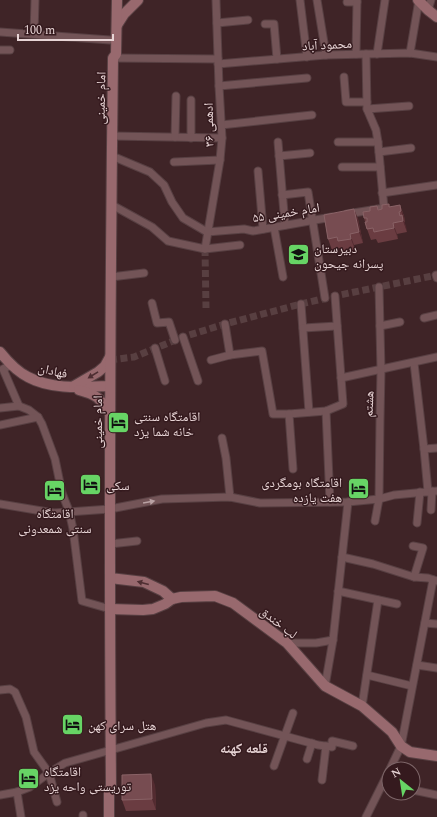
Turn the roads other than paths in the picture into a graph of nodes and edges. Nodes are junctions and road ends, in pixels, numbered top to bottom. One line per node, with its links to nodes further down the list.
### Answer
1 (35, 0): 20 (street)
2 (110, 0): 21 (main road, امام خمینی)
3 (117, 0): 18 (main road, امام خمینی)
4 (138, 0): 18 (main road)
5 (216, 0): 16 (street, ادهمی ۳۶)
6 (300, 0): 29 (street)
7 (316, 0): 28 (street)
8 (385, 0): 27 (street)
9 (418, 0): 13 (main road); 24 (street)
10 (431, 0): 13 (street)
11 (357, 1): 12 (street); 25 (street)
12 (347, 2)
13 (428, 10): 14 (main road)
14 (437, 17)
15 (248, 20): 16 (street)
16 (217, 23): 33 (street, ادهمی ۳۶)
17 (265, 24): 32 (street)
18 (117, 25): 31 (main road, امام خمینی)
19 (0, 32): 20 (street)
20 (34, 34): 21 (street)
21 (110, 40): 31 (main road, امام خمینی)
22 (0, 50): 23 (street)
23 (10, 50)
24 (410, 53): 27 (street, محمود آباد); 30 (street, محمود آباد)
25 (356, 54): 26 (street, محمود آباد); 28 (street, محمود آباد)
26 (366, 54): 27 (street, محمود آباد); 39 (street)
27 (377, 54)
28 (326, 55): 29 (street, محمود آباد)
29 (307, 57): 32 (street, محمود آباد)
30 (437, 57)
31 (113, 58): 33 (street, محمود آباد); 44 (main road, امام خمینی)
32 (277, 59): 33 (street, محمود آباد)
33 (218, 61): 36 (street, ادهمی ۳۶)
34 (344, 77): 39 (street)
35 (307, 78): 36 (street)
36 (219, 86): 43 (street, ادهمی ۳۶)
37 (176, 96): 45 (street)
38 (191, 100): 46 (street)
39 (367, 102): 41 (street)
40 (409, 106): 41 (street)
41 (367, 109): 50 (street)
42 (312, 115): 43 (street)
43 (221, 124): 47 (street, ادهمی ۳۶)
44 (112, 136): 45 (street); 54 (main road, امام خمینی)
45 (175, 137): 46 (street)
46 (191, 138): 47 (street)
47 (222, 138): 56 (street, ادهمی ۳۶)
48 (278, 142): 55 (street)
49 (338, 142): 50 (street)
50 (378, 142): 52 (street)
51 (411, 148): 52 (street)
52 (379, 152): 59 (street)
53 (310, 153): 55 (street)
54 (112, 156): 64 (main road, امام خمینی); 69 (street)
55 (279, 156): 63 (street)
56 (220, 160): 57 (street); 69 (street, ادهمی ۳۶)
57 (174, 162)
58 (342, 167): 59 (street)
59 (380, 167): 62 (street)
60 (258, 171): 68 (street)
61 (437, 185): 62 (street)
62 (382, 193): 65 (street, امام خمینی ۵۵)
63 (282, 195): 65 (street); 66 (street)
64 (112, 205): 71 (street); 73 (main road, امام خمینی)
65 (312, 221): 66 (street, امام خمینی ۵۵); 77 (street)
66 (285, 225): 67 (street, امام خمینی ۵۵)
67 (274, 227): 68 (street, امام خمینی ۵۵); 74 (street)
68 (263, 229): 69 (street, امام خمینی ۵۵)
69 (208, 232): 71 (street, ادهمی ۳۶)
70 (240, 245): 71 (street)
71 (205, 249)
72 (144, 273): 73 (street)
73 (111, 277): 92 (main road, امام خمینی)
74 (283, 277)
75 (379, 287): 85 (street, هشتم)
76 (335, 296): 84 (street)
77 (325, 298)
78 (152, 303): 88 (street)
79 (301, 304): 86 (street)
80 (437, 315): 81 (street)
81 (424, 318)
82 (400, 322): 85 (street)
83 (225, 324): 91 (street)
84 (337, 326): 86 (street); 98 (street)
85 (380, 326): 97 (street, هشتم)
86 (303, 328): 106 (street)
87 (183, 337): 100 (street)
88 (175, 340)
89 (155, 348): 99 (street)
90 (0, 352): 96 (main road, فهادان)
91 (230, 355): 94 (street); 108 (street)
92 (110, 357): 101 (main road, امام خمینی); 102 (main road, one-way to 102)
93 (437, 357): 95 (street)
94 (211, 360)
95 (414, 363): 97 (street); 113 (street)
96 (11, 365): 102 (main road, فهادان); 103 (street)
97 (381, 370): 98 (street); 117 (street, هشتم)
98 (341, 378): 105 (street)
99 (165, 381)
100 (198, 381)
101 (110, 386): 102 (main road, فهادان); 107 (main road, امام خمینی)
102 (71, 388): 107 (main road)
103 (18, 406): 104 (street); 109 (street)
104 (0, 408)
105 (326, 411): 106 (street); 118 (street)
106 (308, 412): 108 (street)
107 (110, 413): 121 (main road, امام خمینی)
108 (289, 414): 114 (street)
109 (38, 417): 110 (street); 123 (street)
110 (0, 425)
111 (222, 438): 116 (street)
112 (437, 448): 113 (street)
113 (424, 449): 115 (street)
114 (293, 469)
115 (429, 492): 117 (street); 122 (street); 125 (street)
116 (230, 497): 118 (street); 121 (street, one-way to 116)
117 (379, 499): 119 (street); 124 (street, هشتم)
118 (330, 502): 119 (street)
119 (348, 502): 129 (street)
120 (0, 504): 123 (street)
121 (110, 509): 123 (street); 127 (main road, امام خمینی)
122 (431, 510)
123 (69, 511): 137 (street)
124 (375, 521)
125 (417, 523)
126 (137, 540): 127 (street)
127 (110, 544): 131 (main road, امام خمینی)
128 (413, 546): 130 (street)
129 (342, 557): 130 (street); 133 (street)
130 (414, 577): 132 (street)
131 (110, 578): 134 (main road, one-way to 131); 137 (main road, امام خمینی)
132 (435, 580): 138 (street)
133 (338, 591): 135 (street); 140 (street)
134 (172, 599): 137 (main road, لب خندق); 141 (main road, لب خندق)
135 (378, 600): 136 (street); 144 (street)
136 (397, 604)
137 (110, 609): 155 (main road, امام خمینی)
138 (425, 623): 139 (street); 142 (street)
139 (437, 624)
140 (333, 640): 141 (street); 145 (street)
141 (287, 643): 145 (main road, لب خندق)
142 (416, 665): 143 (street); 146 (street)
143 (437, 668)
144 (367, 675): 146 (street); 148 (street)
145 (325, 686): 148 (main road, لب خندق)
146 (412, 686): 154 (street)
147 (0, 690): 160 (street)
148 (362, 706): 154 (main road, لب خندق)
149 (293, 713): 150 (street)
150 (285, 735): 151 (street); 155 (street); 159 (street)
151 (312, 743): 152 (street); 157 (street)
152 (329, 746): 153 (street); 161 (street)
153 (353, 746)
154 (401, 746): 156 (main road); 158 (street)
155 (110, 751): 160 (street); 162 (main road, امام خمینی)
156 (437, 756)
157 (307, 759)
158 (394, 761)
159 (274, 766)
160 (49, 773): 164 (street); 168 (street)
161 (322, 780)
162 (111, 786): 170 (main road, امام خمینی); 171 (main road, امام خمینی)
163 (421, 791): 166 (street)
164 (17, 792): 167 (street); 169 (street)
165 (381, 793): 172 (street)
166 (437, 794)
167 (0, 795)
168 (58, 802)
169 (21, 817)
170 (109, 817)
171 (115, 817)
172 (366, 817)

